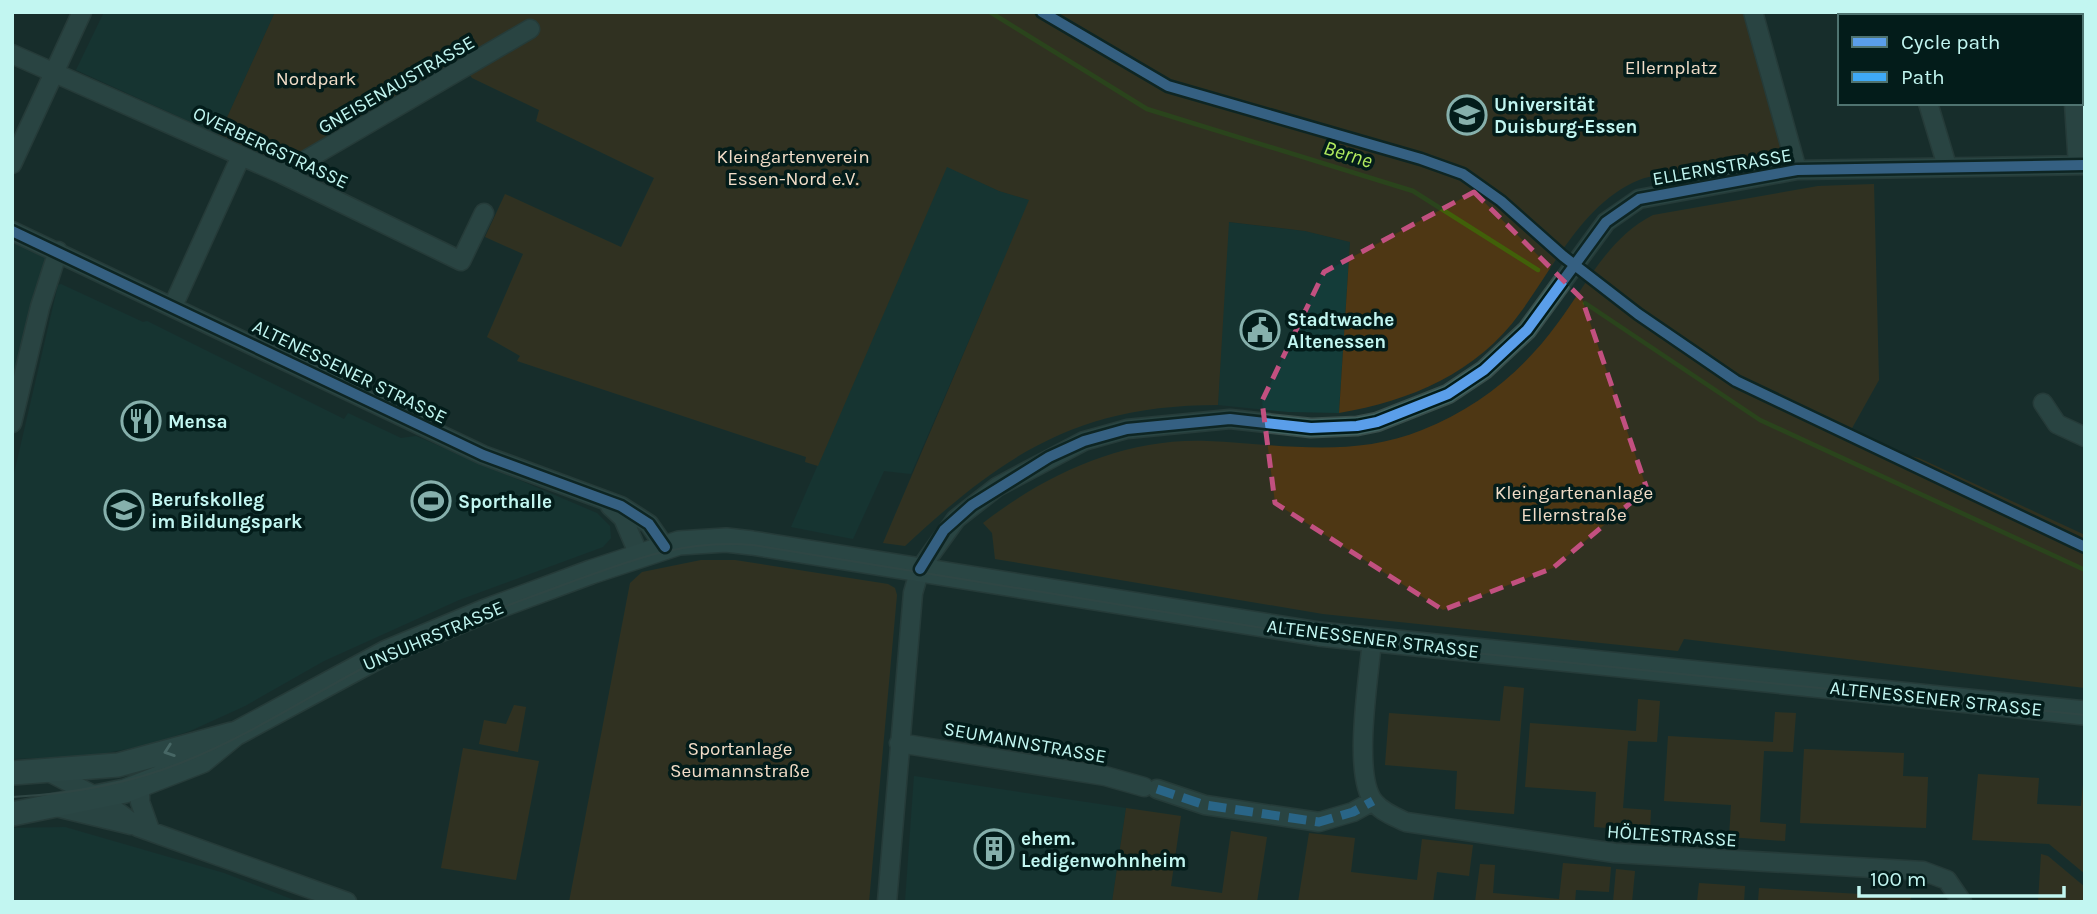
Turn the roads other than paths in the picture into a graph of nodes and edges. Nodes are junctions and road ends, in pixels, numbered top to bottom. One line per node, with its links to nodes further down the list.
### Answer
1 (82, 12): 5 (street)
2 (1753, 12): 12 (street)
3 (530, 29): 13 (street, GNEISENAUSTRASSE)
4 (12, 54): 5 (street, OVERBERGSTRASSE)
5 (54, 73): 8 (street, OVERBERGSTRASSE); 9 (street)
6 (1929, 105): 11 (street)
7 (2074, 105): 10 (street)
8 (241, 156): 13 (street, OVERBERGSTRASSE); 17 (street)
9 (12, 164)
10 (2081, 165): 11 (street, ELLERNSTRASSE)
11 (1947, 166): 12 (street, ELLERNSTRASSE)
12 (1797, 170): 24 (street, ELLERNSTRASSE)
13 (282, 174): 14 (street, OVERBERGSTRASSE)
14 (484, 213)
15 (12, 231): 16 (street, ALTENESSENER STRASSE)
16 (58, 251): 17 (street, ALTENESSENER STRASSE); 19 (street)
17 (173, 306): 21 (street, ALTENESSENER STRASSE)
18 (2043, 403): 20 (street)
19 (12, 424)
20 (2085, 438)
21 (603, 499): 22 (street, ALTENESSENER STRASSE); 23 (street, ALTENESSENER STRASSE)
22 (665, 547): 23 (main road, ALTENESSENER STRASSE); 24 (main road, ALTENESSENER STRASSE)
23 (639, 555): 27 (main road, UNSUHRSTRASSE)
24 (920, 569): 25 (main road, ALTENESSENER STRASSE); 28 (street)
25 (1372, 640): 26 (main road, ALTENESSENER STRASSE); 33 (street)
26 (2085, 713)
27 (235, 734): 29 (main road, UNSUHRSTRASSE, one-way to 29); 31 (main road, UNSUHRSTRASSE)
28 (899, 743): 33 (street, SEUMANNSTRASSE); 38 (street)
29 (49, 772): 30 (main road, UNSUHRSTRASSE); 32 (street)
30 (12, 773)
31 (140, 786): 32 (main road, UNSUHRSTRASSE); 36 (street)
32 (99, 798): 34 (main road, UNSUHRSTRASSE); 36 (street)
33 (1373, 802): 39 (street, HÖLTESTRASSE)
34 (55, 807): 35 (main road, UNSUHRSTRASSE); 36 (street)
35 (12, 814)
36 (144, 828): 37 (street)
37 (347, 902)
38 (887, 902)
39 (1962, 902)

